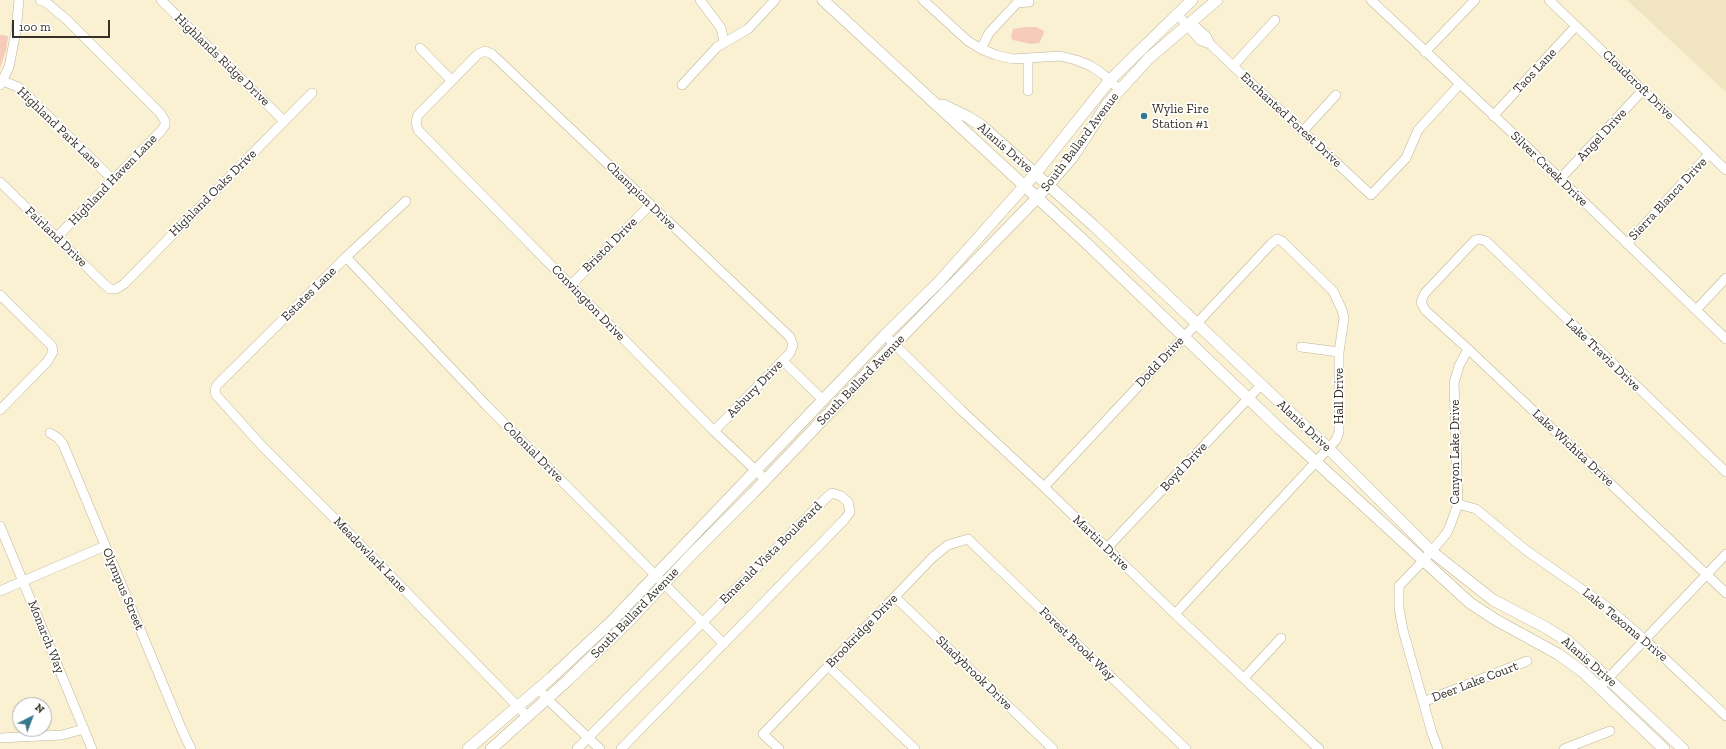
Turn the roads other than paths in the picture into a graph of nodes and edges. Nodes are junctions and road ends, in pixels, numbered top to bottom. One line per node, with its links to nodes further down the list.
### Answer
1 (19, 0): 26 (street)
2 (40, 0): 42 (street, Highland Haven Lane)
3 (161, 0): 36 (street, Highlands Ridge Drive)
4 (700, 0): 18 (street)
5 (776, 0): 18 (street)
6 (823, 0): 34 (main road, Alanis Drive)
7 (923, 0): 20 (street)
8 (1192, 0): 14 (main road, South Ballard Avenue)
9 (1217, 0): 16 (main road, South Ballard Avenue)
10 (1370, 0): 21 (street, Silver Creek Drive)
11 (1475, 0): 21 (street)
12 (1549, 0): 17 (street, Cloudcroft Drive)
13 (1029, 2): 20 (street)
14 (1177, 14): 16 (street, Enchanted Forest Drive); 25 (main road, South Ballard Avenue)
15 (1275, 20): 23 (street)
16 (1189, 25): 23 (street, Enchanted Forest Drive); 29 (main road, South Ballard Avenue)
17 (1576, 26): 30 (street, Cloudcroft Drive); 35 (street, Taos Lane)
18 (724, 42): 27 (street)
19 (420, 48): 24 (street)
20 (981, 49): 22 (street)
21 (1425, 52): 28 (street, Silver Creek Drive)
22 (1028, 59): 25 (street); 31 (street)
23 (1233, 66): 37 (street, Enchanted Forest Drive)
24 (451, 80): 48 (street, Champion Drive); 55 (street, Convington Drive)
25 (1110, 80): 29 (street); 40 (main road, South Ballard Avenue)
26 (2, 83): 42 (street, Highland Park Lane)
27 (682, 85)
28 (1460, 85): 35 (street, Silver Creek Drive); 37 (street, Enchanted Forest Drive)
29 (1120, 90): 44 (main road, South Ballard Avenue)
30 (1643, 90): 38 (street, Cloudcroft Drive); 41 (street, Angel Drive)
31 (1028, 91)
32 (312, 93): 36 (street, Highland Oaks Drive)
33 (1336, 95): 37 (street)
34 (929, 97): 40 (main road, Alanis Drive); 45 (main road, Alanis Drive)
35 (1493, 116): 41 (street, Silver Creek Drive)
36 (284, 121): 56 (street, Highland Oaks Drive)
37 (1302, 131)
38 (1709, 154): 39 (street, Cloudcroft Drive); 52 (street, Sierra Blanca Drive)
39 (1726, 170)
40 (1035, 174): 44 (main road, Alanis Drive); 45 (main road, South Ballard Avenue)
41 (1560, 179): 52 (street, Silver Creek Drive)
42 (113, 180): 49 (street, Highland Haven Lane)
43 (0, 182): 49 (street, Fairland Drive)
44 (1049, 185): 46 (main road, South Ballard Avenue); 59 (main road, Alanis Drive)
45 (1024, 186): 46 (main road, Alanis Drive); 60 (main road, South Ballard Avenue)
46 (1038, 198): 61 (main road, Alanis Drive); 64 (main road, South Ballard Avenue)
47 (406, 201): 53 (street, Estates Lane)
48 (650, 204): 55 (street, Bristol Drive); 63 (street, Champion Drive)
49 (57, 237): 56 (street, Fairland Drive)
50 (1276, 239): 59 (street, Dodd Drive); 67 (street, Hall Drive)
51 (1480, 239): 66 (street, Lake Wichita Drive); 79 (street, Lake Travis Drive)
52 (1627, 244): 58 (street, Silver Creek Drive)
53 (346, 257): 70 (street, Estates Lane); 91 (street, Colonial Drive)
54 (1726, 278): 58 (street)
55 (570, 285): 74 (street, Convington Drive)
56 (113, 290)
57 (0, 295): 73 (street)
58 (1696, 310): 62 (street, Silver Creek Drive)
59 (1196, 323): 61 (street, Dodd Drive); 69 (main road, Alanis Drive)
60 (885, 335): 64 (street, Martin Drive); 72 (main road, South Ballard Avenue)
61 (1184, 336): 71 (main road, Alanis Drive); 81 (street, Dodd Drive)
62 (1726, 339)
63 (793, 345): 68 (street, Asbury Drive)
64 (895, 345): 80 (main road, South Ballard Avenue); 81 (street, Martin Drive)
65 (1301, 347): 67 (street)
66 (1468, 349): 82 (street, Canyon Lake Drive); 90 (street, Lake Wichita Drive)
67 (1339, 352): 76 (street, Hall Drive)
68 (782, 361): 72 (street); 74 (street, Asbury Drive)
69 (1261, 386): 71 (street, Boyd Drive); 76 (main road, Alanis Drive)
70 (215, 390): 110 (street, Meadowlark Lane)
71 (1248, 399): 77 (main road, Alanis Drive); 86 (street, Boyd Drive)
72 (823, 400): 78 (main road, South Ballard Avenue)
73 (0, 409)
74 (714, 431): 78 (street, Convington Drive)
75 (50, 433): 85 (street, Olympus Street)
76 (1328, 448): 77 (street, Hall Drive); 87 (main road, Alanis Drive)
77 (1316, 462): 89 (main road, Alanis Drive); 97 (street, Hall Drive)
78 (756, 470): 80 (street, Convington Drive); 91 (main road, South Ballard Avenue)
79 (1726, 472)
80 (766, 480): 93 (main road, South Ballard Avenue)
81 (1044, 487): 86 (street, Martin Drive)
82 (1458, 504): 87 (street, Canyon Lake Drive); 100 (street, Lake Texoma Drive)
83 (0, 526): 92 (street, Monarch Way)
84 (968, 539): 96 (street, Brookridge Drive); 127 (street, Forest Brook Way)
85 (105, 546): 92 (street); 118 (street, Olympus Street)
86 (1107, 548): 97 (street, Martin Drive)
87 (1431, 551): 89 (street, Canyon Lake Drive); 105 (main road, Alanis Drive)
88 (1726, 554): 90 (street)
89 (1423, 561): 106 (main road, Alanis Drive); 109 (street, Canyon Lake Drive)
90 (1706, 574): 95 (street, Lake Wichita Drive); 100 (street)
91 (655, 575): 93 (street, Colonial Drive); 107 (main road, South Ballard Avenue)
92 (23, 581): 94 (street); 113 (street, Monarch Way)
93 (663, 584): 98 (street, Colonial Drive); 108 (main road, South Ballard Avenue)
94 (0, 591)
95 (1726, 593)
96 (895, 597): 103 (street, Brookridge Drive); 126 (street, Shadybrook Drive)
97 (1175, 614): 104 (street, Martin Drive)
98 (703, 622): 101 (street, Colonial Drive); 101 (street, Emerald Vista Boulevard); 116 (street, Emerald Vista Boulevard)
99 (1281, 638): 104 (street)
100 (1644, 639): 105 (street); 111 (street, Lake Texoma Drive)
101 (724, 644): 123 (street, Emerald Vista Boulevard)
102 (1527, 662): 109 (street, Deer Lake Court)
103 (828, 666): 124 (street, Brookridge Drive); 125 (street)
104 (1244, 678): 128 (street, Martin Drive)
105 (1608, 678): 106 (street); 132 (main road, Alanis Drive)
106 (1600, 687): 131 (main road, Alanis Drive)
107 (539, 688): 108 (street); 110 (main road, South Ballard Avenue)
108 (547, 699): 112 (main road, South Ballard Avenue); 116 (street)
109 (1423, 702): 129 (street, Canyon Lake Drive)
110 (517, 706): 112 (street, Meadowlark Lane); 119 (main road, South Ballard Avenue)
111 (1726, 716)
112 (528, 717): 120 (main road, South Ballard Avenue)
113 (84, 729): 115 (street); 117 (street, Monarch Way)
114 (1610, 731): 130 (street)
115 (0, 738)
116 (588, 738): 121 (street, Emerald Vista Boulevard); 122 (street)
117 (92, 749)
118 (191, 749)
119 (468, 749)
120 (491, 749)
121 (577, 749)
122 (600, 749)
123 (621, 749)
124 (779, 749)
125 (915, 749)
126 (1053, 749)
127 (1186, 749)
128 (1319, 749)
129 (1438, 749)
130 (1564, 749)
131 (1664, 749)
132 (1683, 749)

